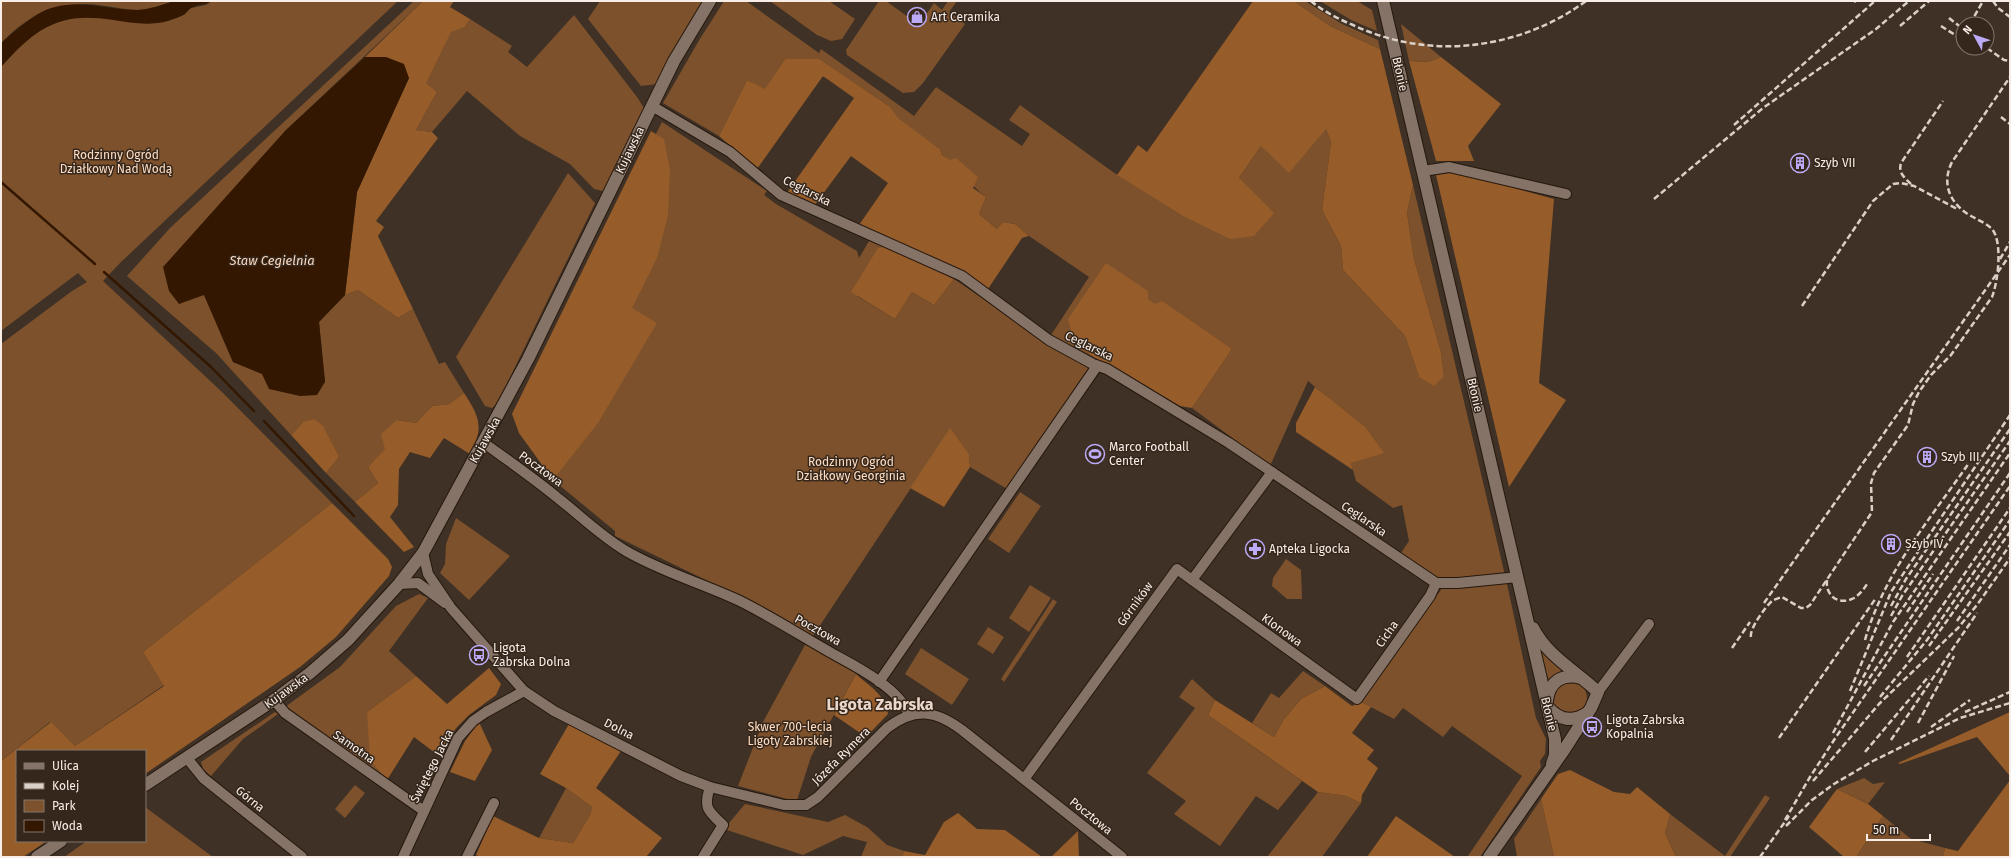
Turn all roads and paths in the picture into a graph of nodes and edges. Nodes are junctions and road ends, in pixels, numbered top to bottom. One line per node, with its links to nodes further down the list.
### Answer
1 (710, 1): 3 (street, Kujawska)
2 (1383, 1): 4 (street, Błonie)
3 (652, 106): 6 (street, Ceglarska); 7 (street, Kujawska)
4 (1423, 171): 5 (street); 12 (street, Błonie)
5 (1566, 194)
6 (1098, 366): 8 (street, Ceglarska); 21 (street)
7 (484, 443): 9 (street, Kujawska); 21 (street, Pocztowa)
8 (1272, 472): 13 (street); 15 (street, Ceglarska)
9 (423, 553): 10 (street, Kujawska); 11 (street, Dolna)
10 (411, 568): 11 (street); 14 (street, Dolna); 16 (street, Kujawska)
11 (428, 574): 17 (street, Dolna)
12 (1518, 577): 15 (street); 18 (street, Błonie)
13 (1192, 580): 24 (street, Klonowa); 31 (street, Górników)
14 (418, 583): 16 (street); 17 (street, Dolna)
15 (1436, 583): 24 (street, Cicha)
16 (399, 584): 25 (street, Kujawska)
17 (451, 608): 22 (street, Dolna)
18 (1528, 618): 20 (street, Błonie); 26 (street, Błonie)
19 (1649, 624): 23 (street, Błonie)
20 (1582, 678): 23 (street, Błonie); 26 (street)
21 (879, 682): 28 (street, Pocztowa)
22 (524, 692): 33 (street, Dolna); 36 (street, Świętego Jacka)
23 (1598, 692): 27 (street, Błonie)
24 (1357, 699)
25 (274, 700): 29 (street, Kujawska); 36 (street, Samotna)
26 (1547, 704): 27 (street); 30 (street, Błonie)
27 (1587, 713): 30 (street, Błonie)
28 (908, 715): 31 (street, Pocztowa); 34 (street, Józefa Rymera)
29 (188, 758): 32 (street, Kujawska); 39 (street, Górna)
30 (1552, 764): 44 (street, Błonie)
31 (1025, 778): 43 (street, Pocztowa)
32 (146, 784)
33 (710, 787): 34 (street, Dolna); 42 (street)
34 (812, 802)
35 (494, 803): 41 (street)
36 (424, 811): 40 (street, Świętego Jacka)
37 (60, 842): 38 (street)
38 (37, 857)
39 (302, 857)
40 (403, 857)
41 (467, 857)
42 (703, 857)
43 (1122, 857)
44 (1489, 857)

